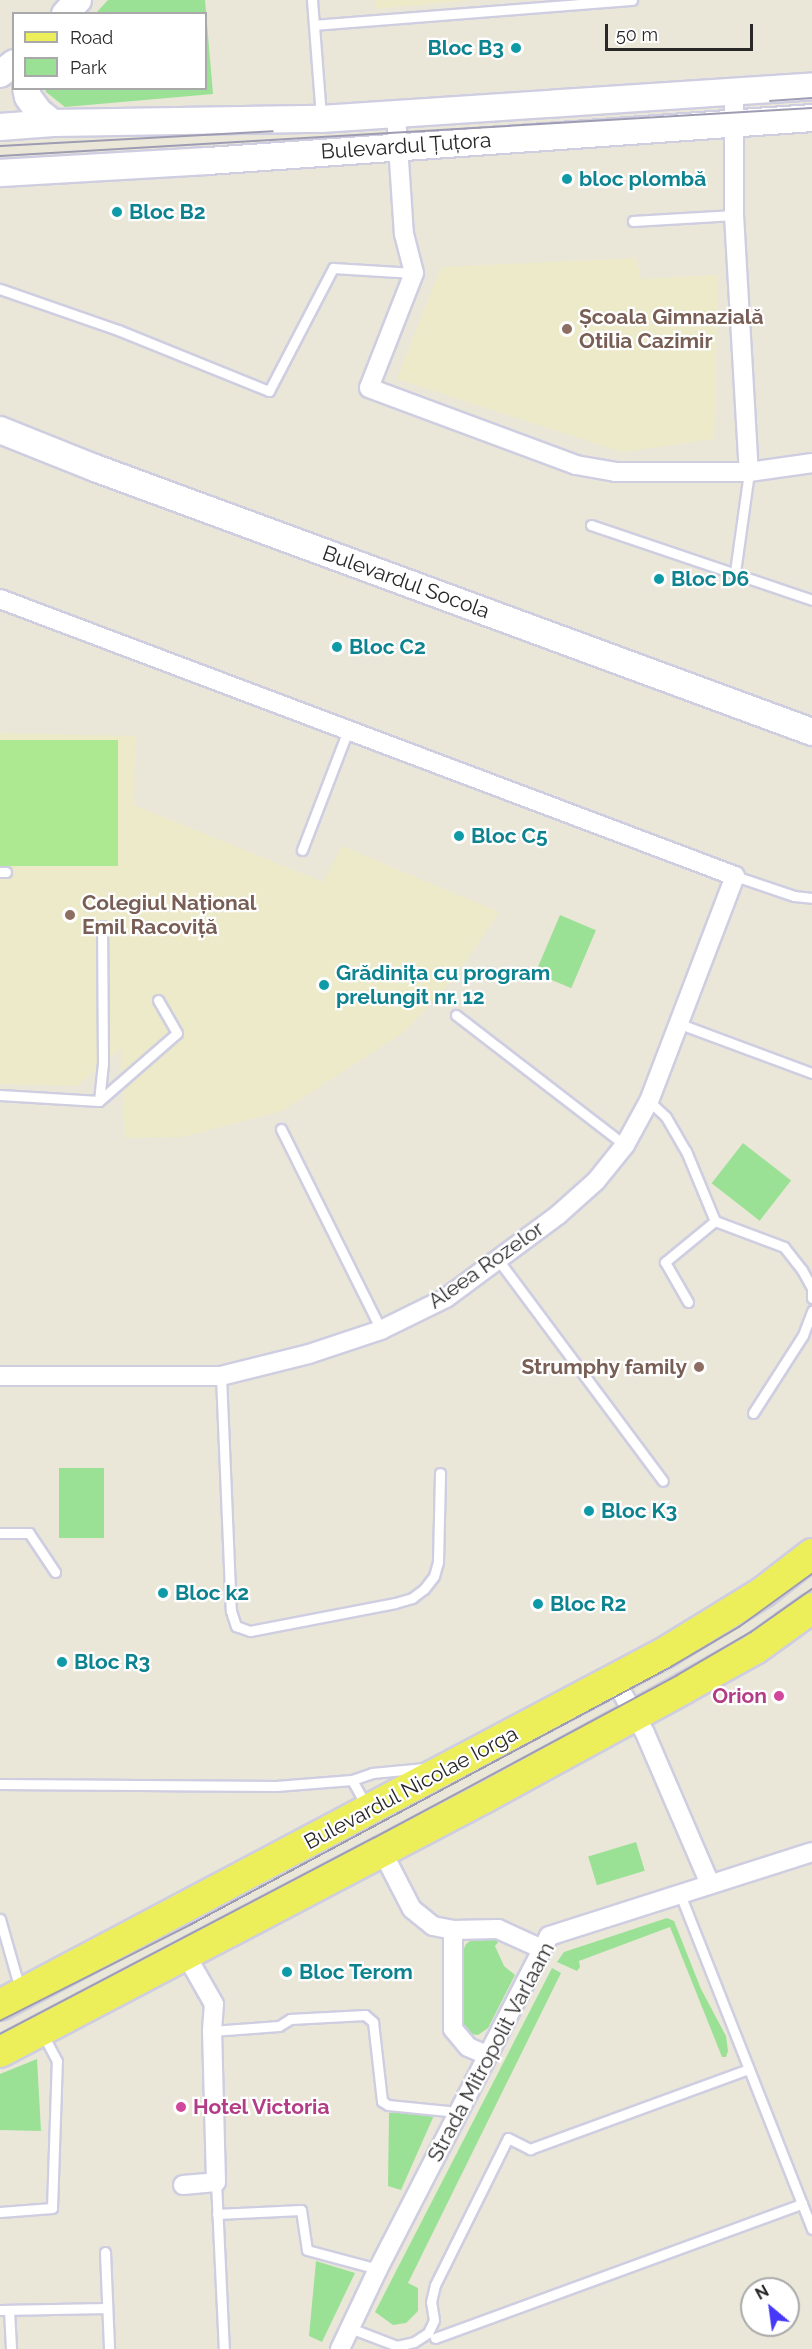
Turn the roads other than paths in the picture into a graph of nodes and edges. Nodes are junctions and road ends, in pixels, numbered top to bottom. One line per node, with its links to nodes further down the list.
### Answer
1 (78, 0): 4 (main road)
2 (312, 0): 5 (lane)
3 (632, 0): 5 (lane)
4 (67, 12)
5 (314, 25): 13 (lane)
6 (12, 65): 7 (main road)
7 (0, 74)
8 (812, 86): 10 (main road, Bulevardul Țuțora)
9 (26, 90): 14 (main road)
10 (734, 90): 11 (main road, Bulevardul Țuțora); 15 (street)
11 (396, 115): 13 (main road, Bulevardul Țuțora); 17 (street)
12 (812, 118): 15 (main road, Bulevardul Țuțora)
13 (321, 119): 14 (main road, Bulevardul Țuțora)
14 (53, 123): 16 (main road, Bulevardul Țuțora)
15 (736, 123): 17 (main road, Bulevardul Țuțora); 19 (street)
16 (0, 127)
17 (398, 147): 18 (main road, Bulevardul Țuțora); 21 (street)
18 (0, 173)
19 (734, 215): 20 (lane); 25 (street)
20 (633, 221)
21 (414, 273): 22 (lane); 25 (street)
22 (0, 289)
23 (0, 430): 31 (main road, Bulevardul Socola)
24 (812, 464): 25 (street)
25 (749, 472): 27 (lane)
26 (591, 525): 27 (lane)
27 (735, 572): 29 (lane)
28 (0, 599): 30 (street)
29 (812, 600)
30 (348, 730): 32 (lane); 33 (street)
31 (812, 732)
32 (302, 850)
33 (735, 876): 34 (lane); 38 (street, Aleea Rozelor)
34 (812, 898)
35 (102, 926): 41 (lane)
36 (158, 1000): 41 (lane)
37 (456, 1015): 44 (lane)
38 (680, 1024): 39 (lane); 42 (street, Aleea Rozelor)
39 (812, 1073)
40 (0, 1095): 41 (lane)
41 (99, 1101)
42 (650, 1101): 44 (street, Aleea Rozelor); 45 (lane)
43 (281, 1129): 50 (lane)
44 (625, 1145): 46 (street, Aleea Rozelor)
45 (715, 1221): 47 (lane); 48 (lane)
46 (499, 1261): 50 (street, Aleea Rozelor); 55 (lane)
47 (812, 1298)
48 (688, 1302)
49 (812, 1311): 53 (lane)
50 (381, 1330): 52 (street, Aleea Rozelor)
51 (0, 1376): 52 (street, Aleea Rozelor)
52 (220, 1376): 54 (lane)
53 (753, 1413)
54 (440, 1473)
55 (663, 1481)
56 (0, 1533): 58 (lane)
57 (812, 1554): 60 (main road, Bulevardul Nicolae Iorga)
58 (55, 1572)
59 (812, 1608): 61 (main road, Bulevardul Nicolae Iorga)
60 (614, 1679): 61 (street); 62 (main road, Bulevardul Nicolae Iorga)
61 (634, 1715): 66 (main road, Bulevardul Nicolae Iorga); 68 (street)
62 (432, 1776): 63 (lane); 65 (main road, Bulevardul Nicolae Iorga)
63 (352, 1780): 64 (lane); 65 (lane)
64 (0, 1784)
65 (369, 1811): 74 (main road, Bulevardul Nicolae Iorga)
66 (382, 1851): 71 (street); 73 (main road, Bulevardul Nicolae Iorga)
67 (812, 1852): 68 (street, Strada Mitropolit Varlaam)
68 (710, 1884): 69 (street, Strada Mitropolit Varlaam)
69 (680, 1894): 72 (street, Strada Mitropolit Varlaam); 79 (lane)
70 (0, 1919): 74 (lane)
71 (453, 1930): 72 (street); 78 (street)
72 (542, 1949): 78 (street, Strada Mitropolit Varlaam)
73 (186, 1955): 75 (street); 76 (main road, Bulevardul Nicolae Iorga)
74 (11, 2000)
75 (212, 2031): 80 (lane); 81 (street)
76 (41, 2033): 77 (main road, Bulevardul Nicolae Iorga); 84 (lane)
77 (0, 2052)
78 (487, 2055): 80 (street, Strada Mitropolit Varlaam)
79 (749, 2070): 83 (lane); 92 (lane)
80 (458, 2112): 88 (street, Strada Mitropolit Varlaam)
81 (216, 2182): 82 (street); 85 (lane)
82 (183, 2185)
83 (802, 2204): 86 (lane); 92 (lane)
84 (0, 2212)
85 (217, 2214): 88 (lane); 96 (lane)
86 (812, 2229)
87 (105, 2252): 89 (lane)
88 (378, 2269): 91 (street, Strada Mitropolit Varlaam)
89 (107, 2308): 90 (lane); 95 (lane)
90 (5, 2310): 94 (lane)
91 (350, 2328): 93 (lane); 97 (street, Strada Mitropolit Varlaam)
92 (431, 2336): 93 (lane); 98 (lane)
93 (396, 2347)
94 (10, 2349)
95 (109, 2349)
96 (224, 2349)
97 (340, 2349)
98 (438, 2349)

